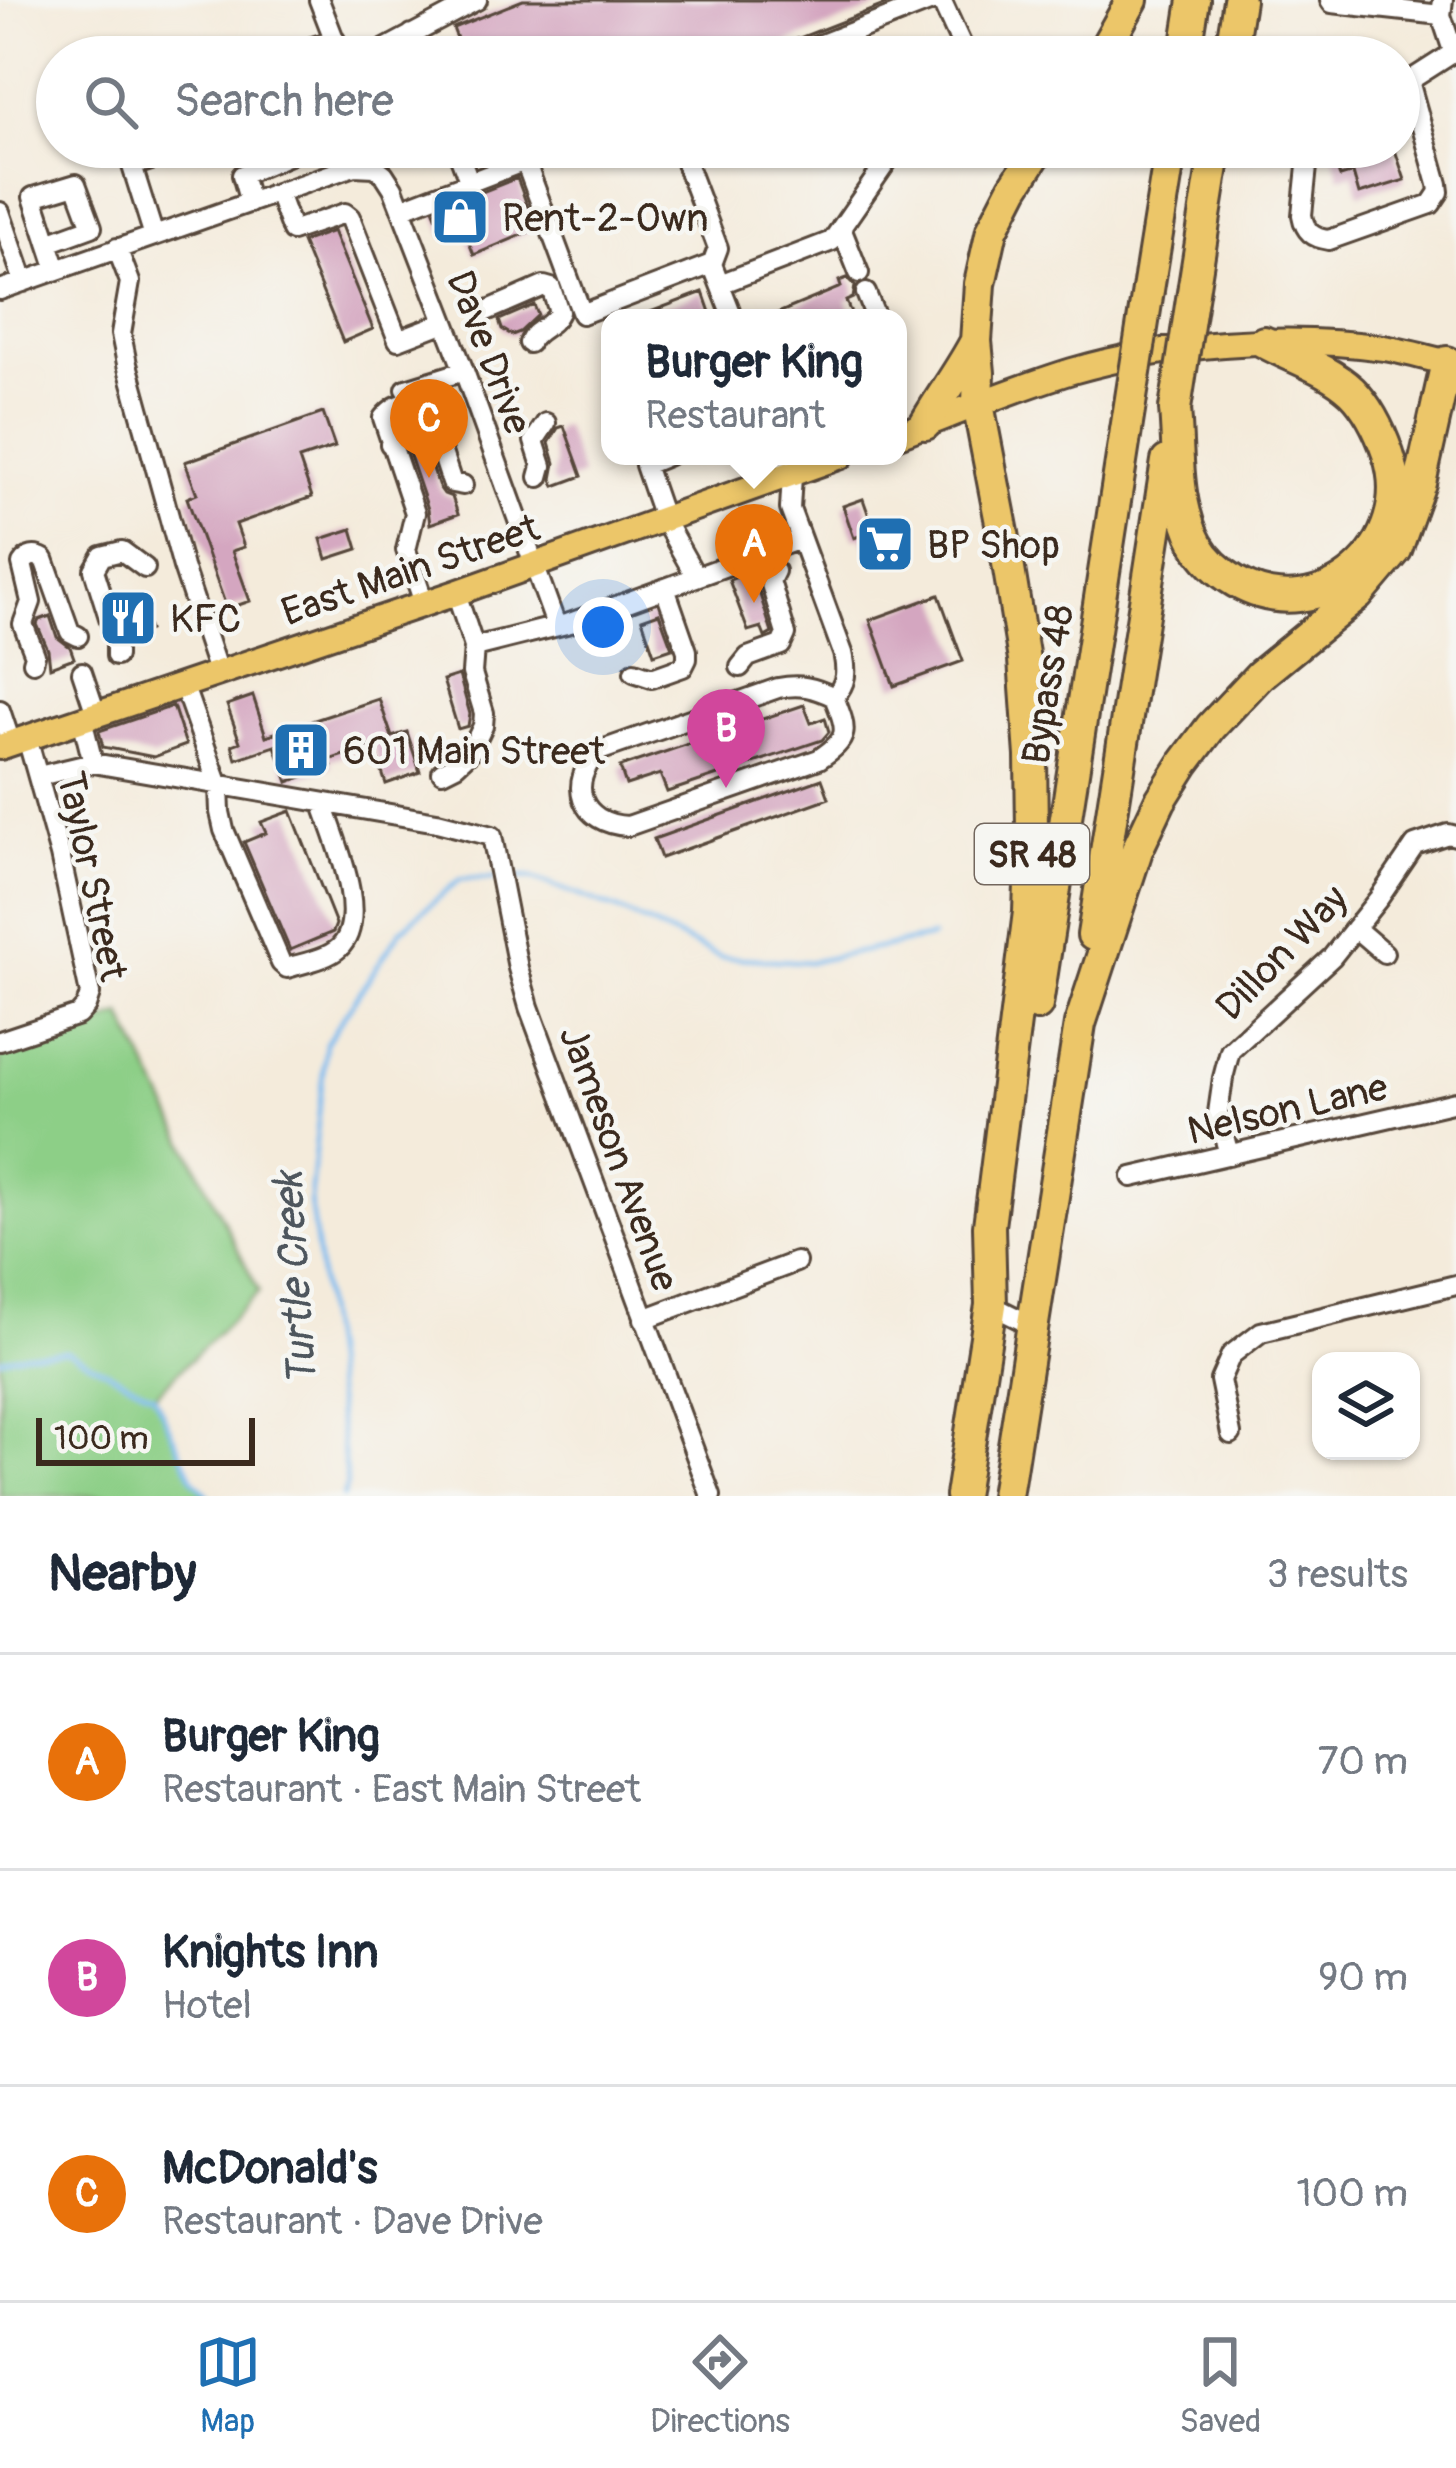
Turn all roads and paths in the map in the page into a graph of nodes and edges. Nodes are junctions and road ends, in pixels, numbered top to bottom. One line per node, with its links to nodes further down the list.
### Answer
1 (319, 0): 11 (street)
2 (477, 0): 10 (street)
3 (938, 0): 8 (street); 14 (street)
4 (1132, 0): 15 (highway)
5 (1193, 0): 16 (highway)
6 (1239, 0): 17 (highway)
7 (1330, 0): 9 (street)
8 (897, 7): 13 (street)
9 (1442, 8): 18 (street)
10 (412, 34): 12 (street)
11 (333, 36)
12 (408, 36)
13 (834, 36)
14 (957, 36)
15 (1112, 36)
16 (1188, 36)
17 (1233, 36)
18 (1455, 51): 19 (street)
19 (1420, 72)
20 (1420, 130): 33 (street)
21 (133, 168): 41 (street)
22 (258, 168): 36 (street)
23 (348, 168): 35 (street)
24 (382, 168): 37 (street, Dave Drive)
25 (464, 168): 34 (street)
26 (508, 168): 34 (street)
27 (528, 168): 44 (street)
28 (688, 168): 44 (street)
29 (882, 168): 39 (street)
30 (1026, 168): 55 (highway)
31 (1168, 168): 109 (highway, Bypass 48, bridge)
32 (1213, 168): 62 (highway, bridge)
33 (1308, 168)
34 (470, 183): 37 (street)
35 (278, 193): 36 (street); 54 (street)
36 (250, 203): 41 (street)
37 (401, 209): 54 (street, Dave Drive)
38 (0, 212): 40 (street)
39 (841, 228): 46 (street); 48 (street)
40 (4, 235): 47 (street)
41 (154, 236): 43 (street)
42 (48, 243): 45 (street)
43 (117, 248): 45 (street); 87 (street)
44 (712, 264): 48 (street)
45 (57, 270): 47 (street)
46 (859, 273)
47 (24, 282): 49 (street)
48 (720, 284): 51 (street)
49 (0, 290)
50 (866, 293): 52 (street)
51 (730, 309)
52 (872, 309)
53 (484, 312): 57 (street)
54 (445, 322): 59 (street, Dave Drive)
55 (976, 341): 61 (highway); 65 (highway)
56 (1264, 342): 58 (main road); 61 (main road); 70 (highway)
57 (529, 343)
58 (1453, 358): 70 (highway); 102 (highway, SR 48)
59 (457, 374): 60 (street); 63 (street); 73 (street, Dave Drive)
60 (406, 389)
61 (978, 404): 65 (main road); 109 (highway, SR 48)
62 (1175, 409): 70 (highway); 102 (highway)
63 (433, 412): 69 (street); 79 (street)
64 (546, 423): 68 (street)
65 (912, 429)
66 (645, 465): 71 (street)
67 (788, 465): 71 (main road, East Main Street); 72 (street)
68 (538, 476)
69 (463, 485)
70 (1392, 510)
71 (664, 520): 73 (main road, East Main Street); 76 (street)
72 (800, 539): 76 (street); 90 (street)
73 (535, 565): 78 (main road, East Main Street); 80 (street, Dave Drive)
74 (145, 568): 83 (street)
75 (775, 571): 85 (street)
76 (695, 577): 77 (street)
77 (665, 588): 80 (street); 88 (street)
78 (456, 593): 79 (main road, East Main Street); 82 (street)
79 (424, 603): 87 (main road, East Main Street)
80 (556, 625): 82 (street)
81 (78, 635): 84 (street)
82 (473, 647): 95 (street)
83 (116, 656)
84 (33, 662)
85 (740, 667)
86 (82, 672): 92 (street)
87 (218, 672): 89 (main road, East Main Street)
88 (634, 672)
89 (183, 684): 92 (main road, East Main Street); 97 (street)
90 (834, 698): 90 (street)
91 (0, 710): 93 (street, Taylor Street)
92 (89, 717): 93 (main road, East Main Street); 94 (street)
93 (13, 743): 96 (street, Taylor Street)
94 (93, 763): 96 (street); 97 (street)
95 (442, 772)
96 (39, 776): 103 (street, Taylor Street)
97 (219, 786): 98 (street); 98 (street)
98 (322, 804): 110 (street, Jameson Avenue)
99 (1456, 836): 100 (street, Dillon Way)
100 (1355, 928): 101 (street); 105 (street, Dillon Way)
101 (1384, 953)
102 (1081, 1024): 111 (highway, SR 48)
103 (0, 1041)
104 (1456, 1102): 105 (street, Nelson Lane)
105 (1229, 1155): 106 (street, Nelson Lane)
106 (1132, 1177)
107 (796, 1262): 110 (street)
108 (1456, 1285): 112 (street)
109 (991, 1305): 111 (street); 114 (highway, SR 48)
110 (644, 1319): 113 (street, Jameson Avenue)
111 (1033, 1326): 115 (highway, SR 48)
112 (1231, 1434)
113 (711, 1496)
114 (961, 1496)
115 (1006, 1496)

